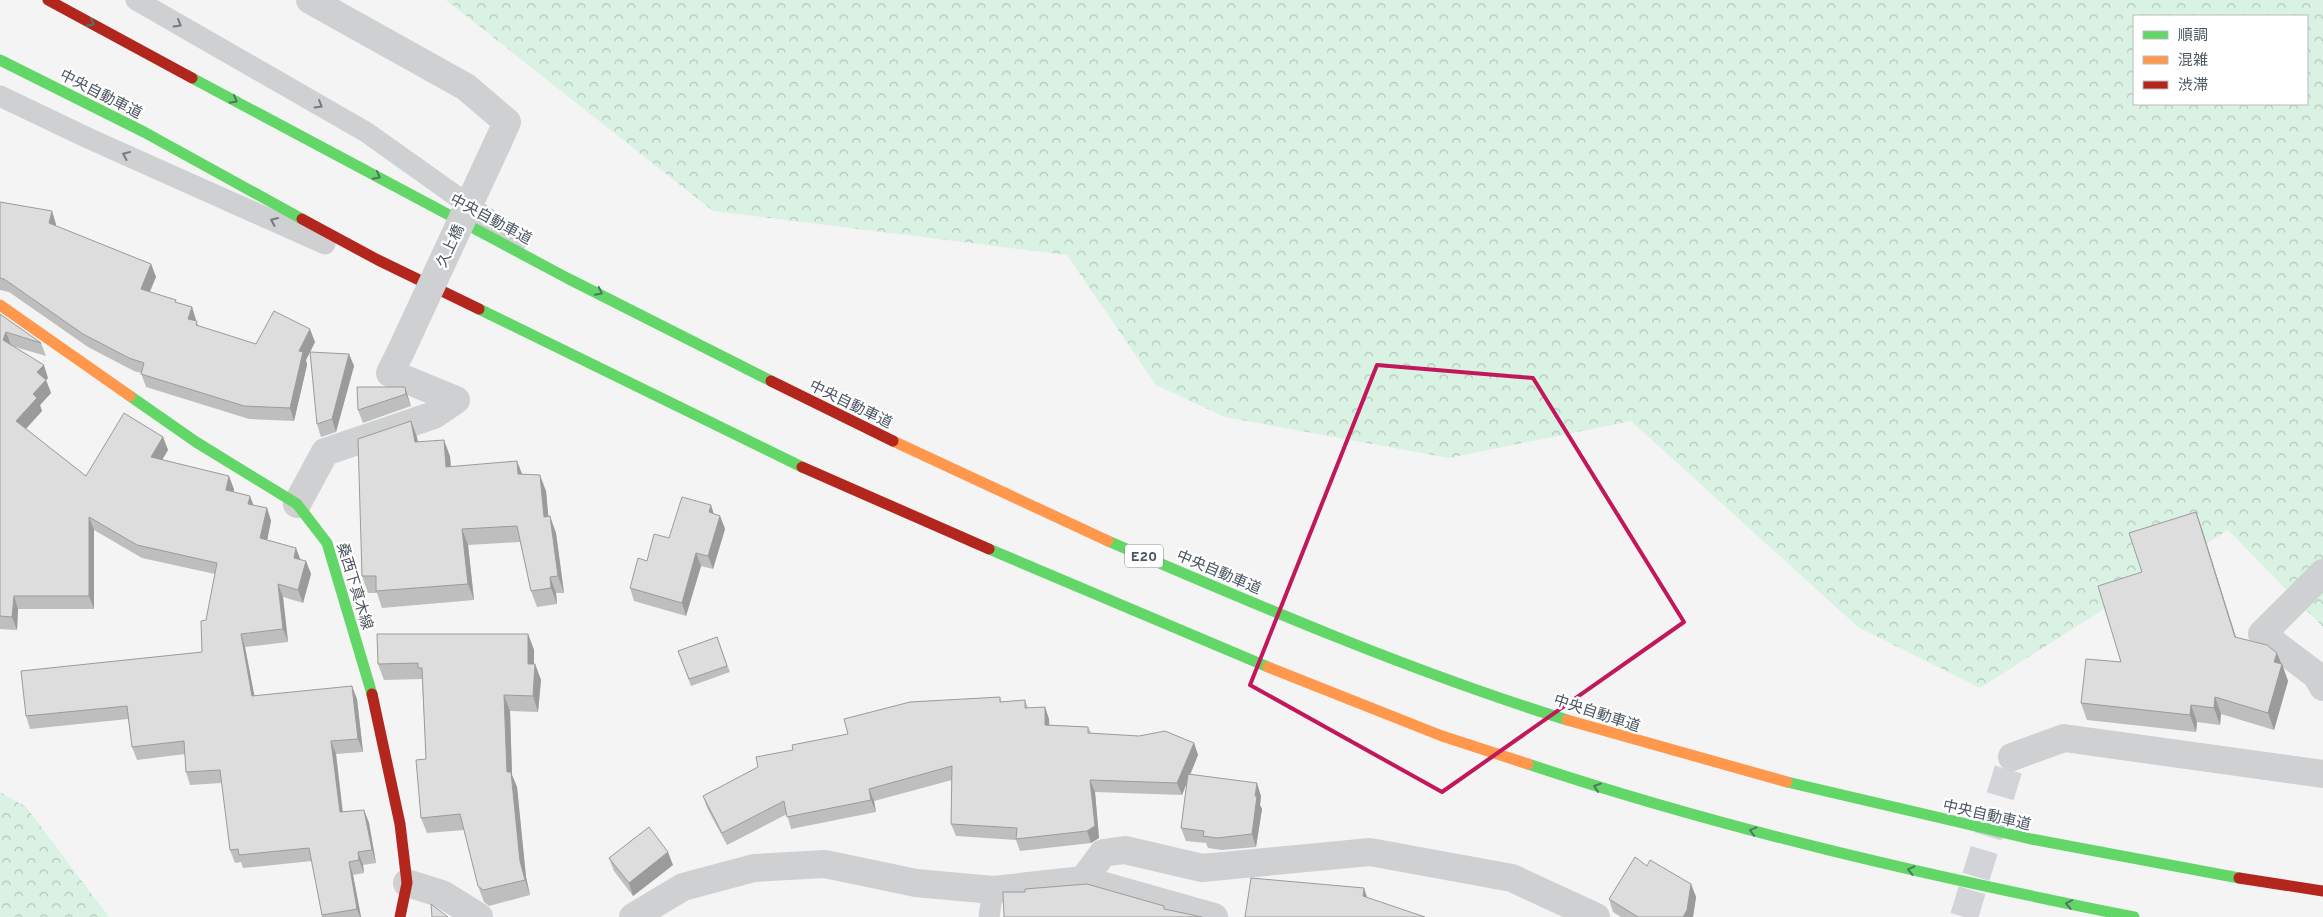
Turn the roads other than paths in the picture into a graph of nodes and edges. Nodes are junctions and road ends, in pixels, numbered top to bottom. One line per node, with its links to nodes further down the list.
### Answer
1 (48, 0): 6 (main road, 中央自動車道 / E20, one-way to 6)
2 (136, 0): 6 (lane, one-way to 6)
3 (310, 0): 9 (street, 久上橋, bridge)
4 (0, 60): 8 (main road, 中央自動車道)
5 (0, 96): 8 (lane, one-way to 5)
6 (569, 277): 17 (main road, 中央自動車道 / E20, one-way to 17)
7 (0, 305): 9 (main road, 桑西下真木線)
8 (558, 348): 24 (main road, 中央自動車道, one-way to 8)
9 (297, 504): 15 (main road, 桑西下真木線)
10 (2323, 573): 11 (street)
11 (2323, 687)
12 (2012, 757): 13 (street)
13 (2323, 774)
14 (1083, 880): 16 (street); 18 (street); 23 (street)
15 (407, 883): 19 (main road, 桑西下真木線); 20 (street)
16 (993, 890): 21 (street); 22 (lane)
17 (2323, 891)
18 (1202, 915)
19 (400, 917)
20 (480, 917)
21 (636, 917)
22 (989, 917)
23 (1596, 917)
24 (2134, 917)

